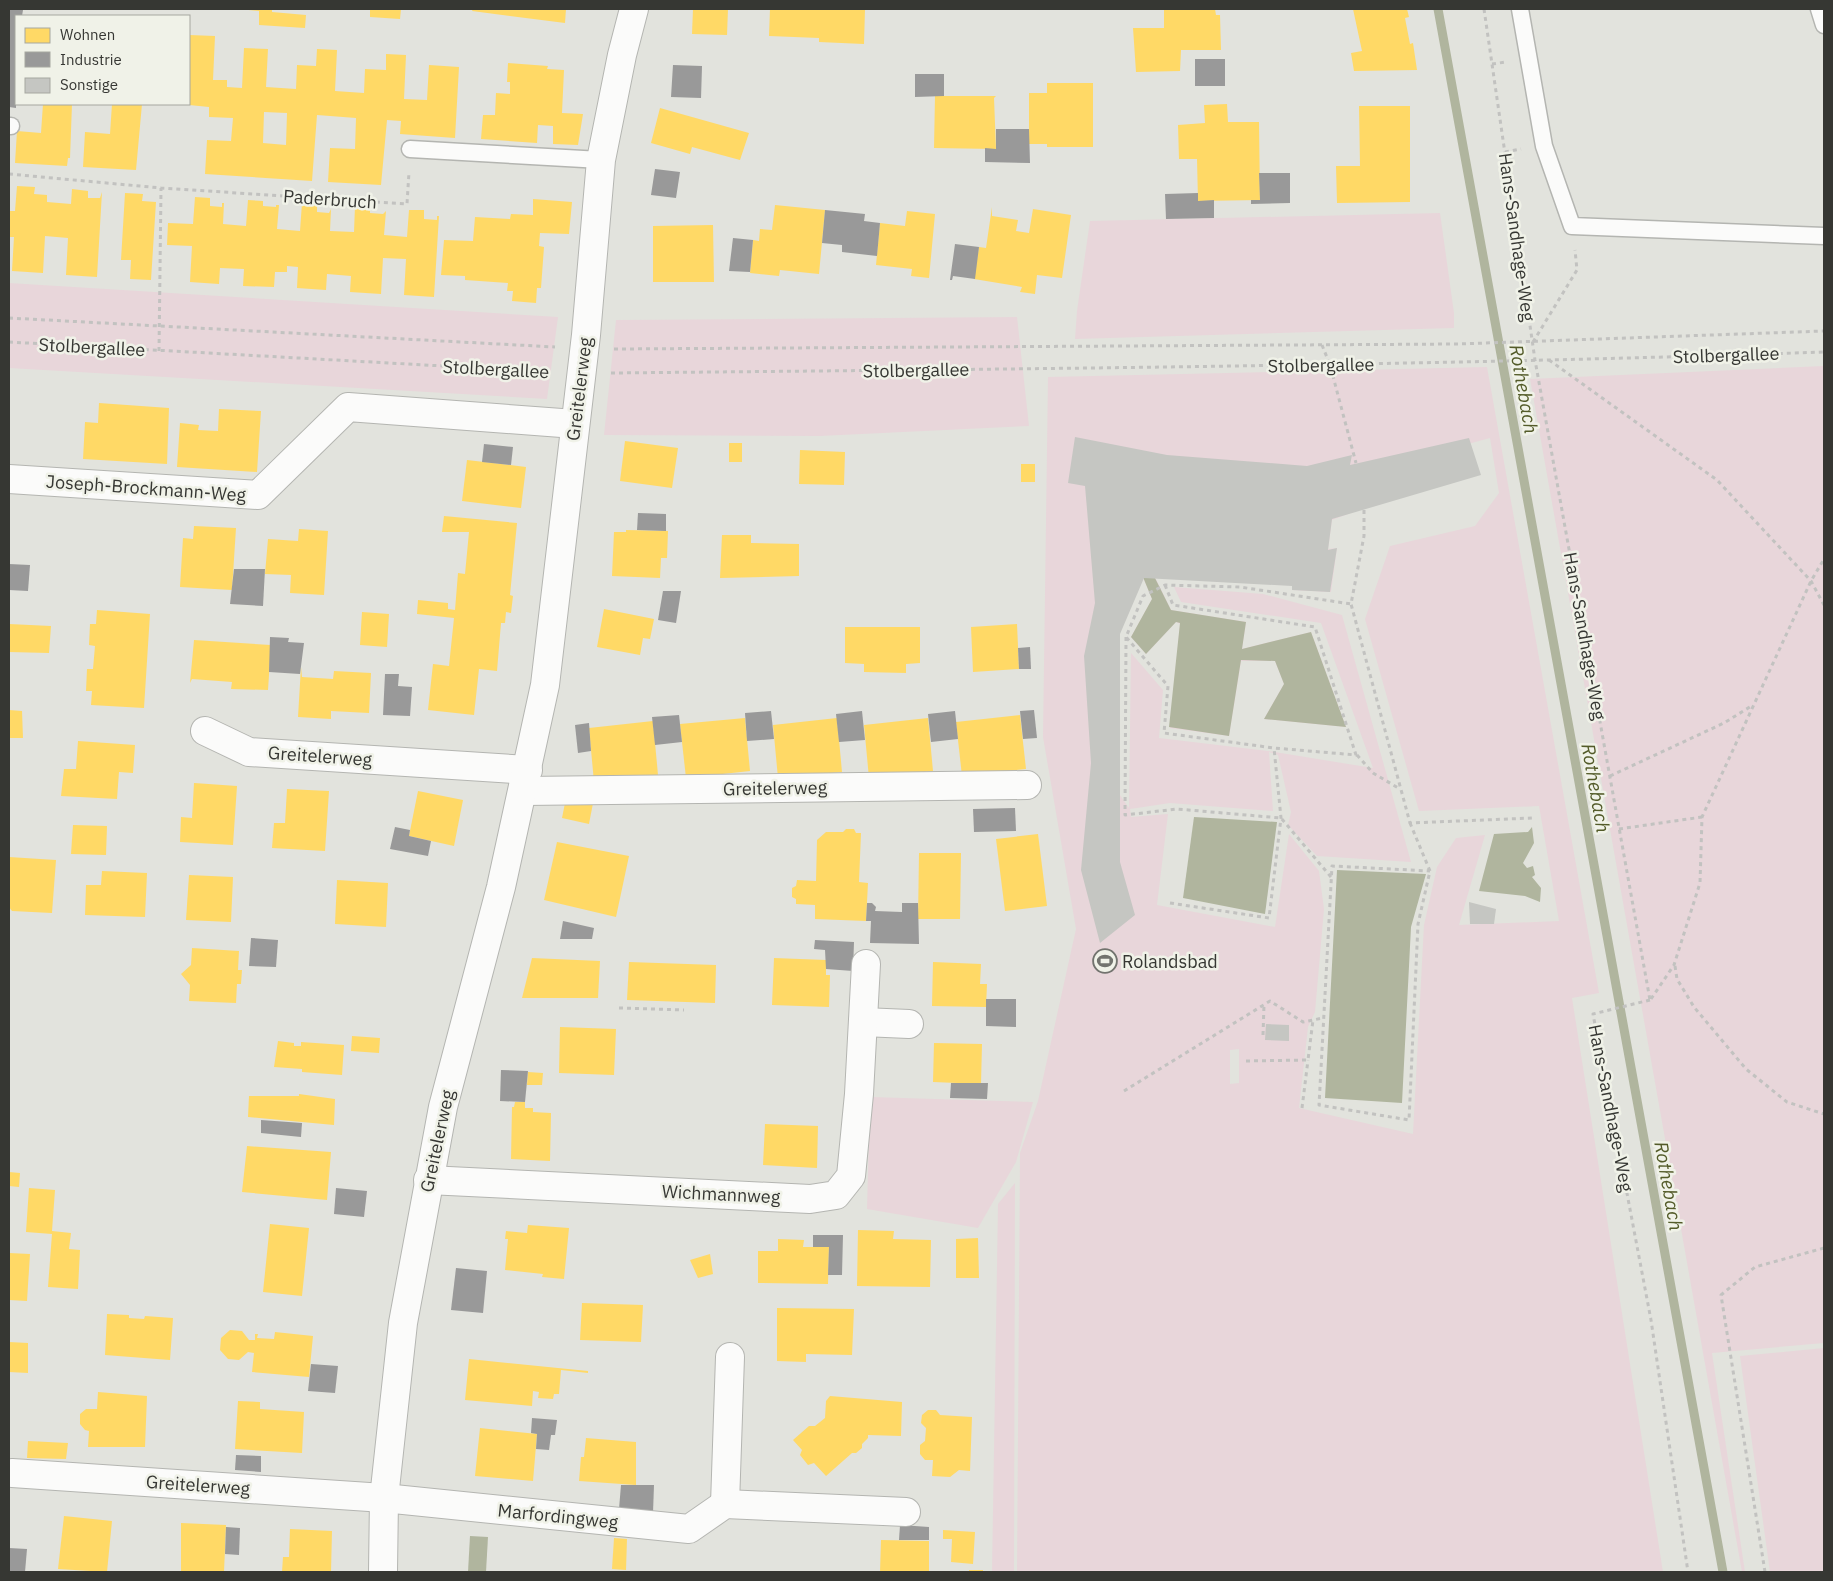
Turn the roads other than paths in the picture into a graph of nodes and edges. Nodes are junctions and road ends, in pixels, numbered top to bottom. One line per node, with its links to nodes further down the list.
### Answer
1 (634, 9): 6 (street, Greitelerweg)
2 (1520, 9): 7 (lane)
3 (1819, 9): 4 (lane)
4 (1824, 25)
5 (410, 149): 6 (lane)
6 (601, 160): 8 (street, Greitelerweg)
7 (1824, 236)
8 (575, 424): 9 (street, Joseph-Brockmann-Weg); 11 (street, Greitelerweg)
9 (9, 479)
10 (205, 731): 11 (street, Greitelerweg)
11 (526, 780): 12 (street, Greitelerweg); 16 (street, Greitelerweg)
12 (1027, 785)
13 (866, 964): 14 (street, Wichmannweg)
14 (863, 1022): 15 (street); 16 (street, Wichmannweg)
15 (909, 1024)
16 (428, 1180): 19 (street, Greitelerweg)
17 (730, 1357): 20 (street)
18 (12, 1473): 19 (street, Greitelerweg)
19 (384, 1498): 20 (street, Marfordingweg); 22 (street, Greitelerweg)
20 (725, 1504): 21 (street)
21 (906, 1512)
22 (383, 1572)

